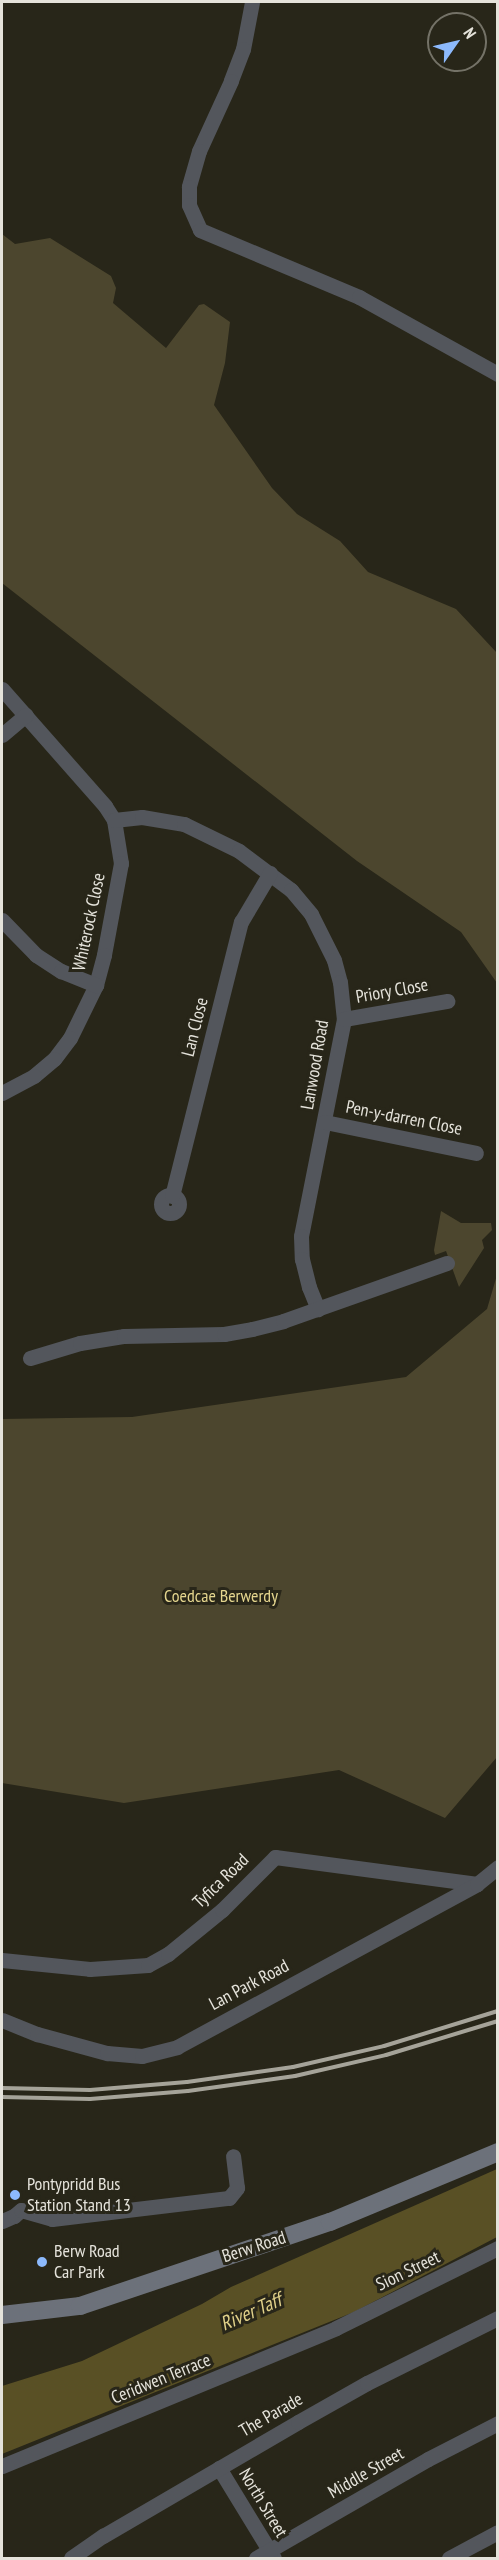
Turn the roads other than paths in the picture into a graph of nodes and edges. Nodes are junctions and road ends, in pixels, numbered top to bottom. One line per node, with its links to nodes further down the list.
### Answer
1 (252, 2): 2 (street)
2 (498, 374)
3 (2, 689): 4 (street, Whiterock Close)
4 (26, 715): 5 (street); 6 (street, Whiterock Close)
5 (2, 735)
6 (114, 820): 7 (street, Lanwood Road); 9 (street, Whiterock Close)
7 (270, 873): 11 (street, Lanwood Road); 15 (street, Lan Close)
8 (2, 920): 9 (street)
9 (96, 985): 12 (street, Whiterock Close)
10 (447, 1001): 11 (street, Priory Close)
11 (345, 1019): 13 (street, Lanwood Road)
12 (2, 1093)
13 (325, 1122): 14 (street, Pen-y-darren Close); 17 (street, Lanwood Road)
14 (476, 1153)
15 (172, 1196)
16 (447, 1263): 17 (street)
17 (318, 1309): 18 (street)
18 (30, 1358)
19 (498, 1867): 20 (street, Lan Park Road)
20 (477, 1884): 21 (street, Tyfica Road); 22 (street, Lan Park Road)
21 (2, 1960)
22 (2, 2020)
23 (498, 2151): 27 (main road, Berw Road)
24 (233, 2156): 25 (street)
25 (2, 2221)
26 (498, 2248): 29 (street, Sion Street)
27 (2, 2315)
28 (498, 2318): 32 (street, The Parade)
29 (336, 2328): 31 (street, Ceridwen Terrace)
30 (498, 2423): 34 (street, Middle Street)
31 (2, 2466)
32 (219, 2468): 34 (street, North Street); 35 (street, The Parade)
33 (498, 2532): 36 (street)
34 (266, 2556)
35 (71, 2559)
36 (449, 2559)

